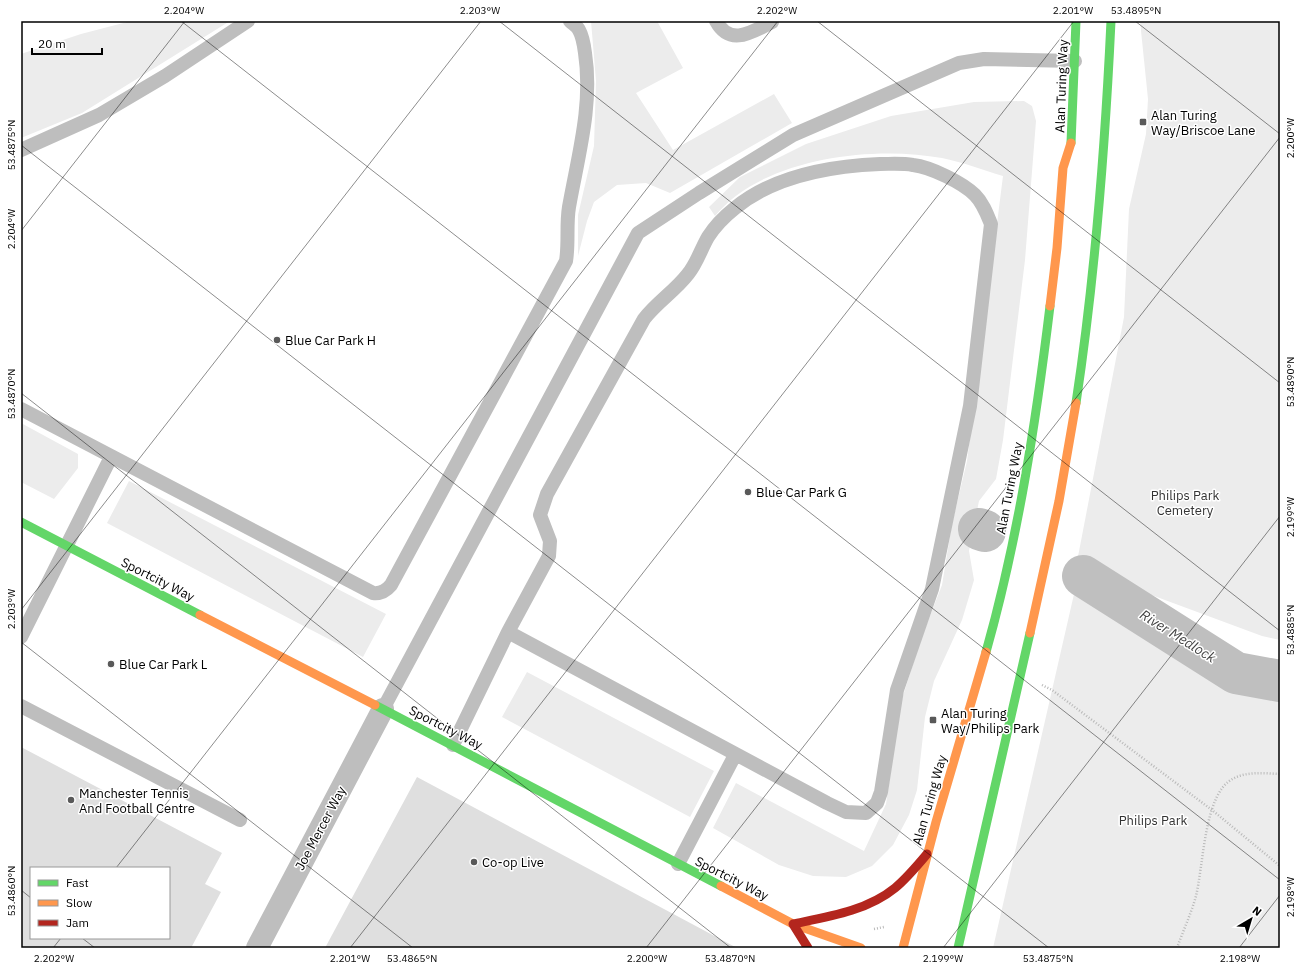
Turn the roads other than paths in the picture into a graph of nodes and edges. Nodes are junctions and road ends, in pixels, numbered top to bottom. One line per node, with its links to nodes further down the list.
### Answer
1 (248, 21): 8 (lane)
2 (570, 21): 10 (lane)
3 (716, 21): 6 (lane)
4 (1076, 21): 7 (main road, Alan Turing Way)
5 (1111, 21): 27 (main road)
6 (772, 22)
7 (1076, 61): 16 (lane); 20 (main road, Alan Turing Way)
8 (21, 150)
9 (21, 410): 10 (lane)
10 (111, 456): 12 (lane)
11 (21, 522): 12 (main road, Sportcity Way)
12 (67, 547): 14 (lane); 16 (main road, Sportcity Way)
13 (508, 632): 17 (lane); 18 (lane); 18 (lane)
14 (21, 637)
15 (21, 706): 19 (lane)
16 (382, 709): 17 (main road, Sportcity Way); 23 (street, Joe Mercer Way)
17 (453, 745): 21 (main road, Sportcity Way)
18 (735, 755): 21 (lane)
19 (240, 820)
20 (927, 854): 22 (main road); 26 (main road, Alan Turing Way)
21 (678, 864): 22 (main road, Sportcity Way)
22 (793, 924): 24 (main road); 25 (main road, Sportcity Way)
23 (257, 948)
24 (808, 948)
25 (861, 948)
26 (903, 948)
27 (958, 948)

